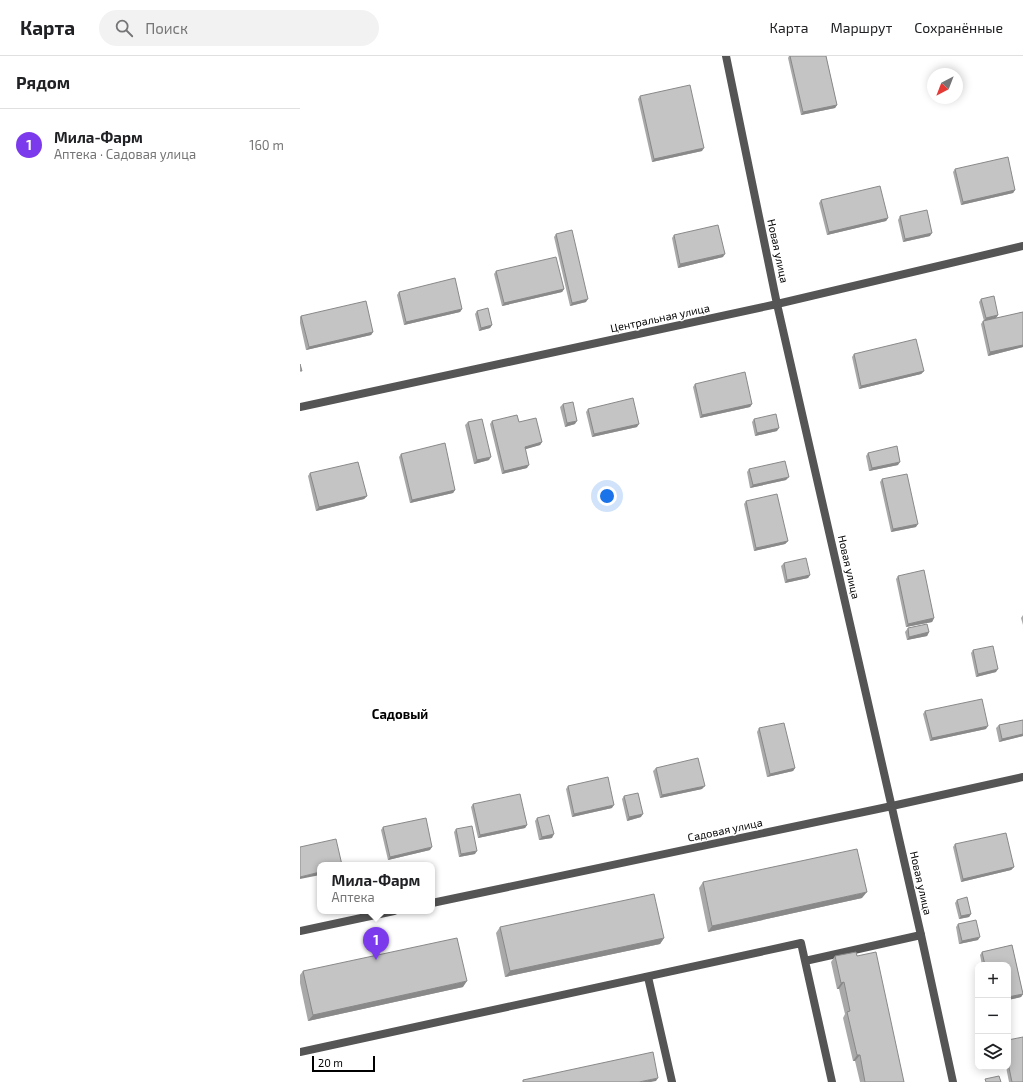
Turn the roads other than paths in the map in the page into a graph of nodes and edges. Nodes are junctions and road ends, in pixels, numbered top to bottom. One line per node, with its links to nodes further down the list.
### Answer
1 (726, 56): 3 (street, Новая улица)
2 (1023, 246): 3 (street, Центральная улица)
3 (777, 304): 4 (street, Центральная улица); 6 (street, Новая улица)
4 (300, 407)
5 (1023, 777): 6 (street, Садовая улица)
6 (892, 806): 7 (street, Садовая улица); 10 (street, Новая улица)
7 (435, 902)
8 (380, 914): 9 (street)
9 (300, 931)
10 (921, 934): 11 (street); 16 (street, Новая улица)
11 (805, 961): 12 (street); 15 (street)
12 (648, 976): 13 (street); 14 (street)
13 (300, 1052)
14 (672, 1082)
15 (832, 1082)
16 (953, 1082)

